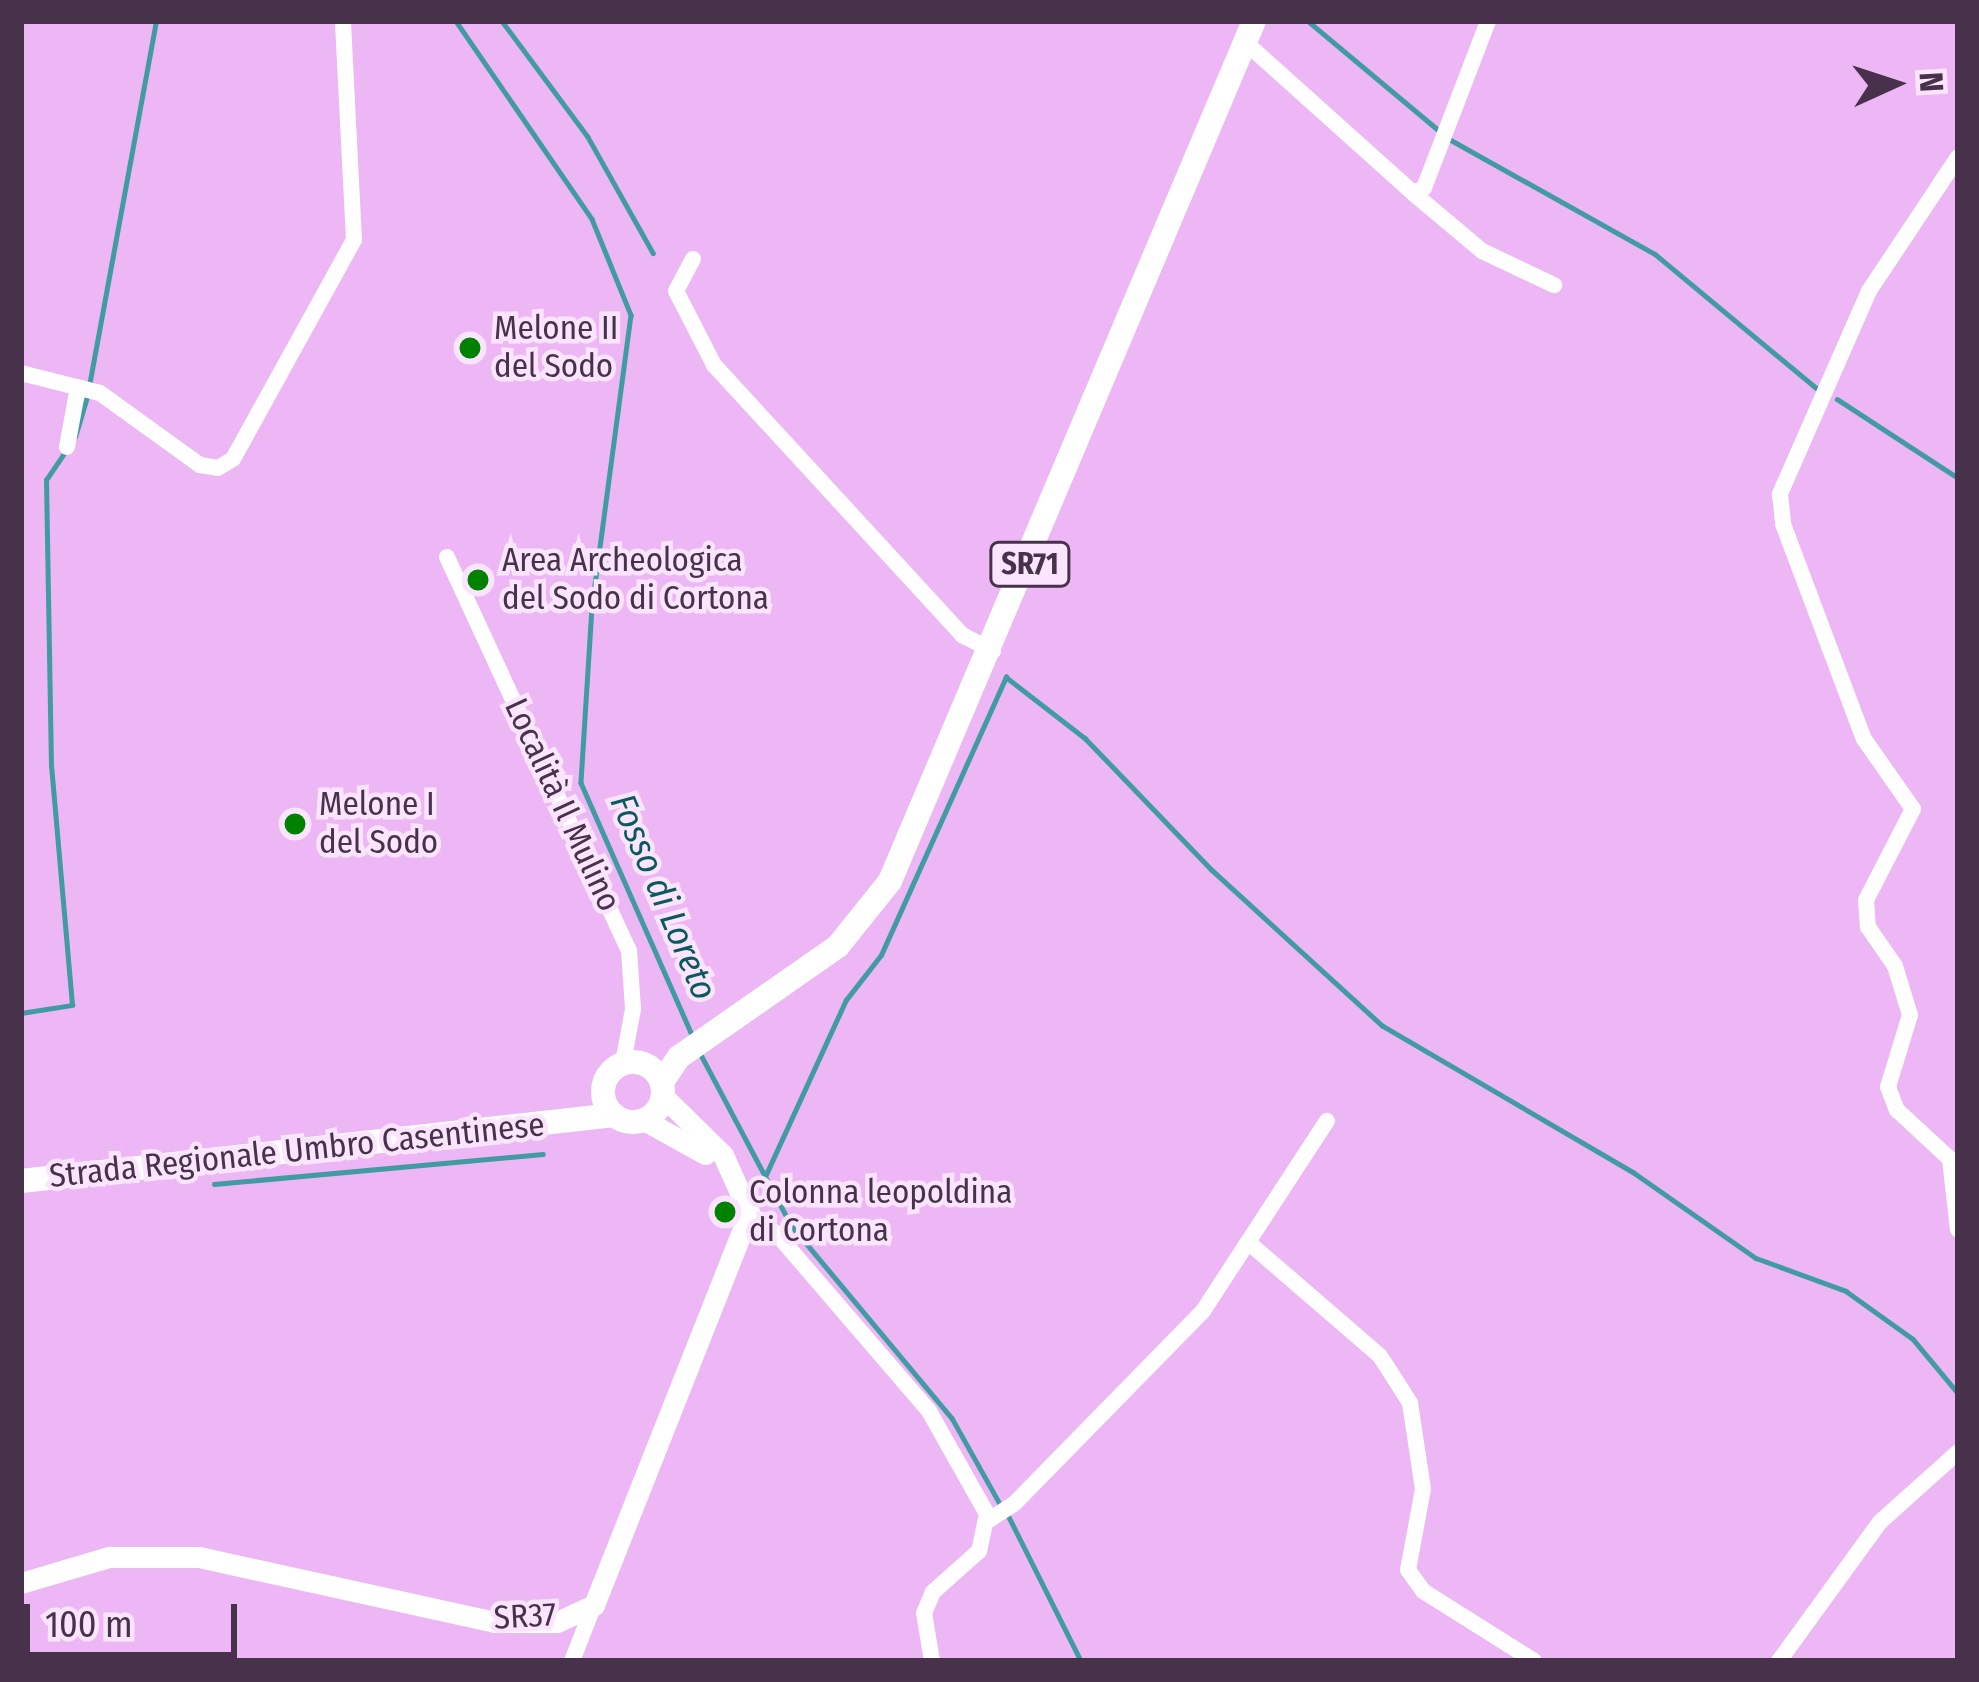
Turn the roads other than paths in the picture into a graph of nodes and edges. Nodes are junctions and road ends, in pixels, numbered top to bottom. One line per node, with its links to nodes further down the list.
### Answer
1 (343, 21): 9 (street)
2 (1488, 21): 5 (street)
3 (1250, 32): 5 (street); 12 (main road, SR71)
4 (1958, 157): 21 (street)
5 (1413, 193): 7 (street)
6 (693, 259): 12 (street)
7 (1554, 285)
8 (21, 373): 9 (street)
9 (78, 387): 10 (street)
10 (67, 447)
11 (448, 556): 13 (street, Località Il Mulino)
12 (993, 651): 13 (main road, SR71)
13 (649, 1076): 14 (main road, SR71); 17 (main road, SR71); 20 (street)
14 (604, 1082): 15 (main road); 16 (main road, SR71)
15 (614, 1115): 16 (main road, Strada Regionale Umbro Casentinese); 17 (main road)
16 (572, 1118): 19 (main road, Strada Regionale Umbro Casentinese)
17 (644, 1120): 20 (street)
18 (1327, 1120): 22 (street)
19 (21, 1181)
20 (746, 1202): 24 (street); 26 (street, SR37)
21 (1958, 1230)
22 (1248, 1242): 24 (street); 29 (street)
23 (1958, 1452): 30 (street)
24 (993, 1518): 28 (street)
25 (21, 1583): 26 (street, SR37)
26 (594, 1605): 27 (street)
27 (572, 1661)
28 (932, 1661)
29 (1534, 1661)
30 (1779, 1661)

